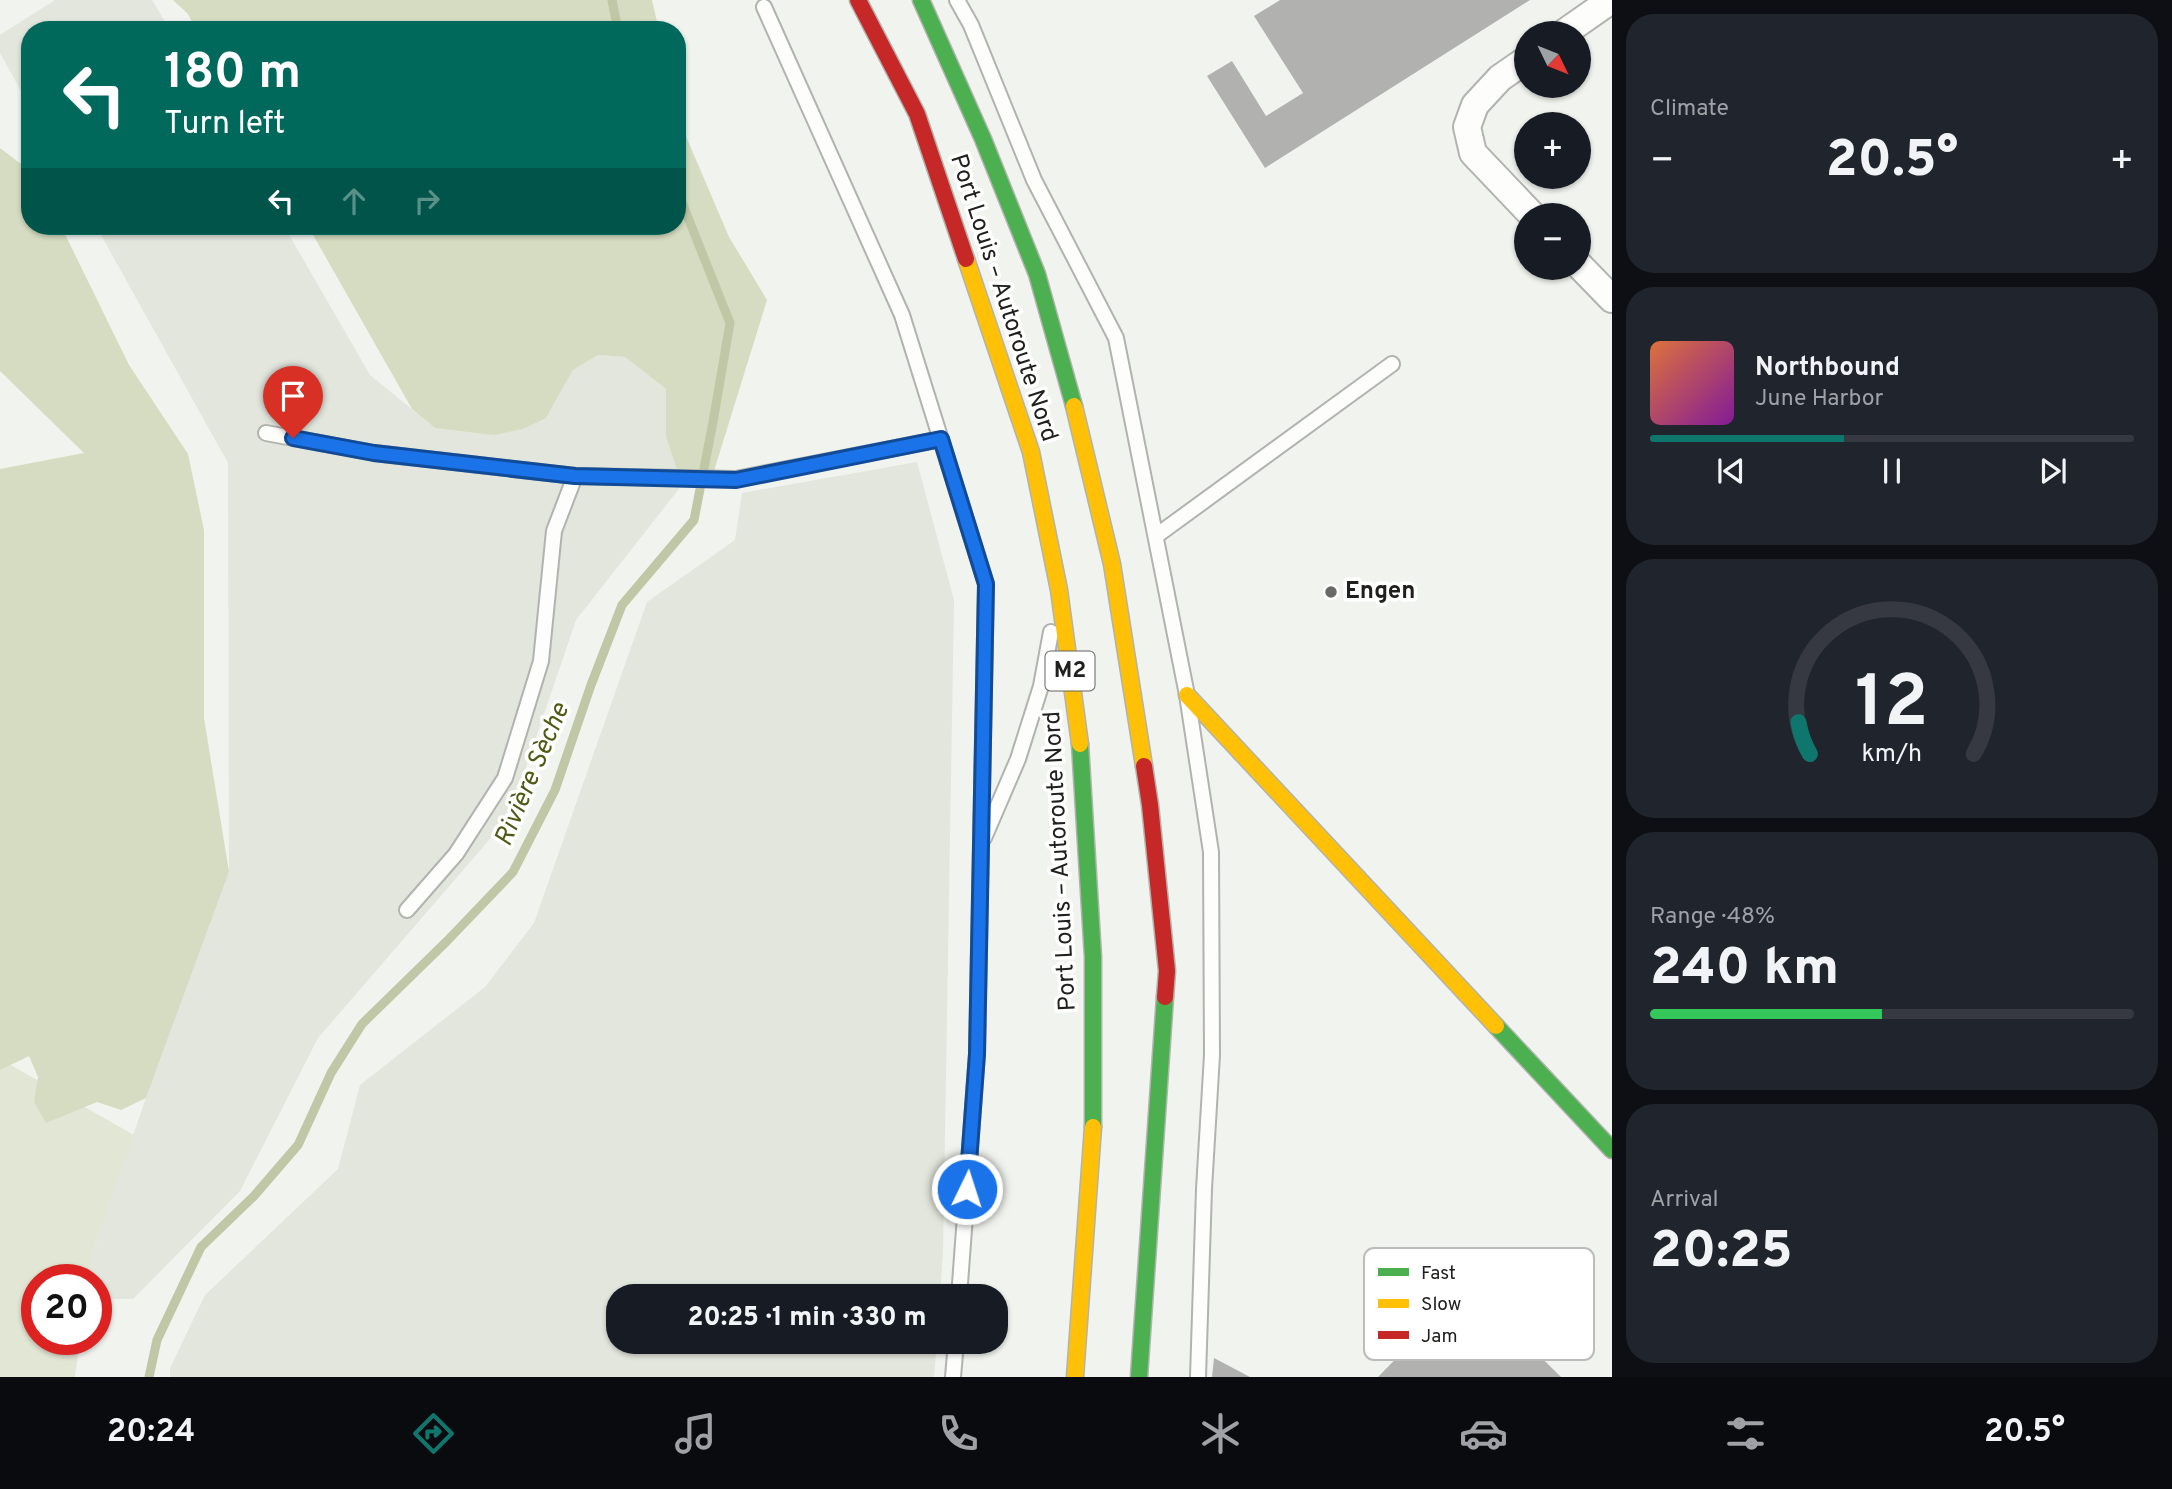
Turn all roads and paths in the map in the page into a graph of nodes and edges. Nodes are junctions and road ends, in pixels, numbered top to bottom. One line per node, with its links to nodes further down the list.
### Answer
1 (858, 0): 16 (main road, Port Louis – Autoroute Nord / M2)
2 (921, 0): 25 (main road, Port Louis – Autoroute Nord / M2)
3 (957, 0): 15 (lane)
4 (1611, 0): 6 (street)
5 (764, 7): 13 (lane)
6 (1581, 21)
7 (1514, 68): 8 (street)
8 (1521, 203)
9 (1591, 277): 10 (street)
10 (1612, 299)
11 (1392, 364): 15 (lane)
12 (266, 433): 14 (lane)
13 (941, 439): 14 (lane); 18 (lane)
14 (575, 476): 19 (lane)
15 (1156, 536): 17 (lane)
16 (1059, 590): 18 (lane); 24 (main road, Port Louis – Autoroute Nord / M2)
17 (1186, 695): 20 (main road); 26 (lane)
18 (981, 846): 21 (lane)
19 (407, 910)
20 (1612, 1150)
21 (960, 1284)
22 (955, 1354): 23 (lane)
23 (953, 1377)
24 (1075, 1377)
25 (1139, 1377)
26 (1198, 1377)

